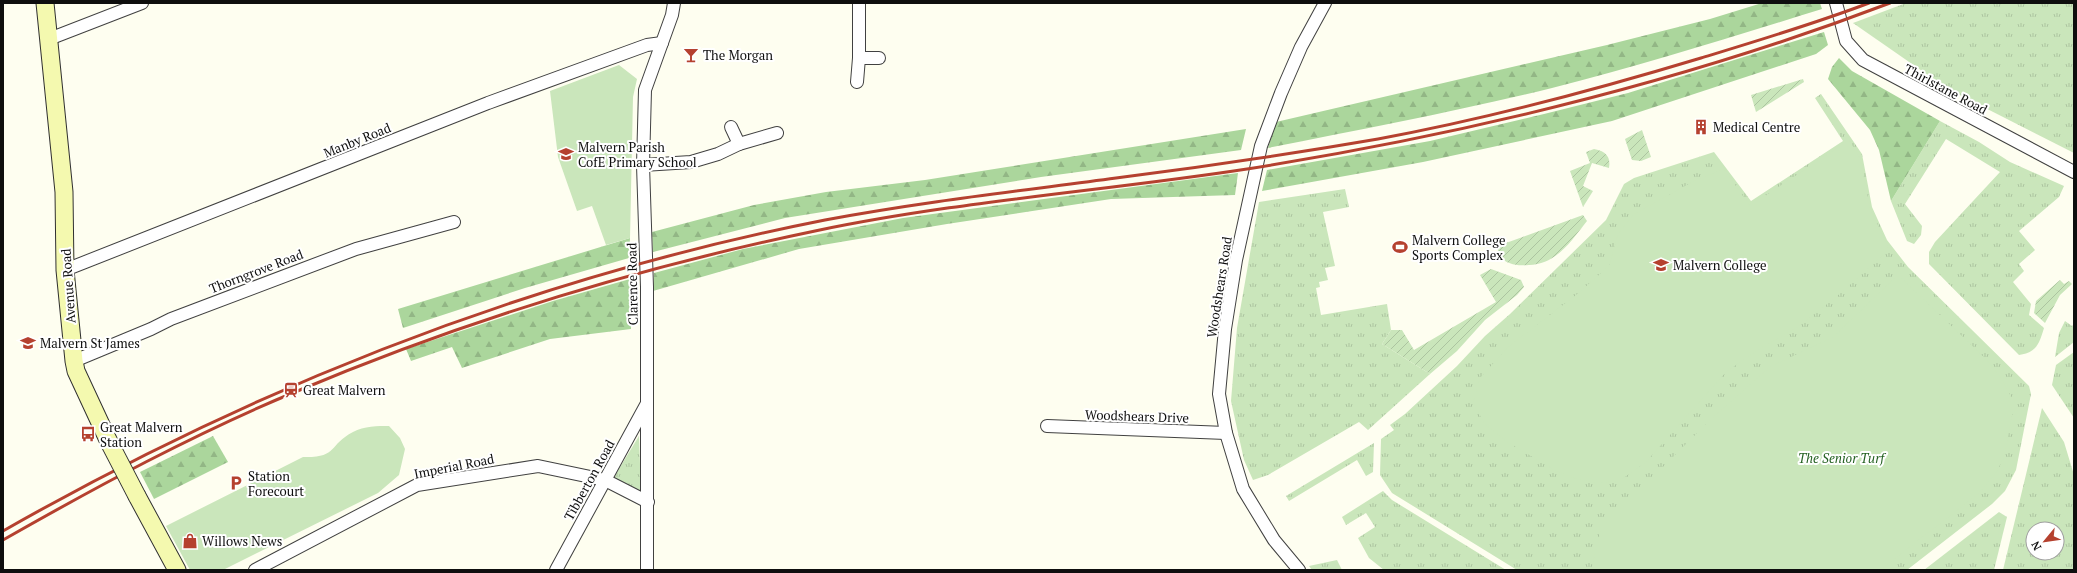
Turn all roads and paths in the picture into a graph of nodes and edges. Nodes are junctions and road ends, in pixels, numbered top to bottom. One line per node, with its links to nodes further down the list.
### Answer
1 (45, 3): 7 (street, Avenue Road)
2 (142, 3): 7 (street)
3 (674, 3): 8 (street, Clarence Road)
4 (859, 3): 9 (street)
5 (1325, 3): 22 (street, Woodshears Road)
6 (1836, 3): 16 (street, Thirlstane Road)
7 (49, 39): 18 (street, Avenue Road)
8 (662, 43): 15 (street, Clarence Road); 18 (street, Manby Road)
9 (859, 58): 10 (street); 11 (street)
10 (879, 58)
11 (857, 82)
12 (731, 126): 14 (street)
13 (777, 133): 14 (street)
14 (739, 144): 15 (street)
15 (643, 165): 20 (street, Clarence Road)
16 (2074, 172)
17 (454, 222): 19 (street, Thorngrove Road)
18 (65, 270): 19 (street, Avenue Road)
19 (74, 361): 25 (street, Avenue Road, bridge)
20 (647, 404): 23 (street, Tibberton Road); 24 (street, Clarence Road)
21 (1047, 426): 22 (street, Woodshears Drive)
22 (1226, 433): 29 (street, Woodshears Road)
23 (605, 480): 24 (street, Imperial Road); 26 (street, Imperial Road); 27 (street, Tibberton Road)
24 (648, 502): 28 (street, Clarence Road)
25 (177, 570)
26 (255, 570)
27 (556, 570)
28 (647, 570)
29 (1299, 570)

